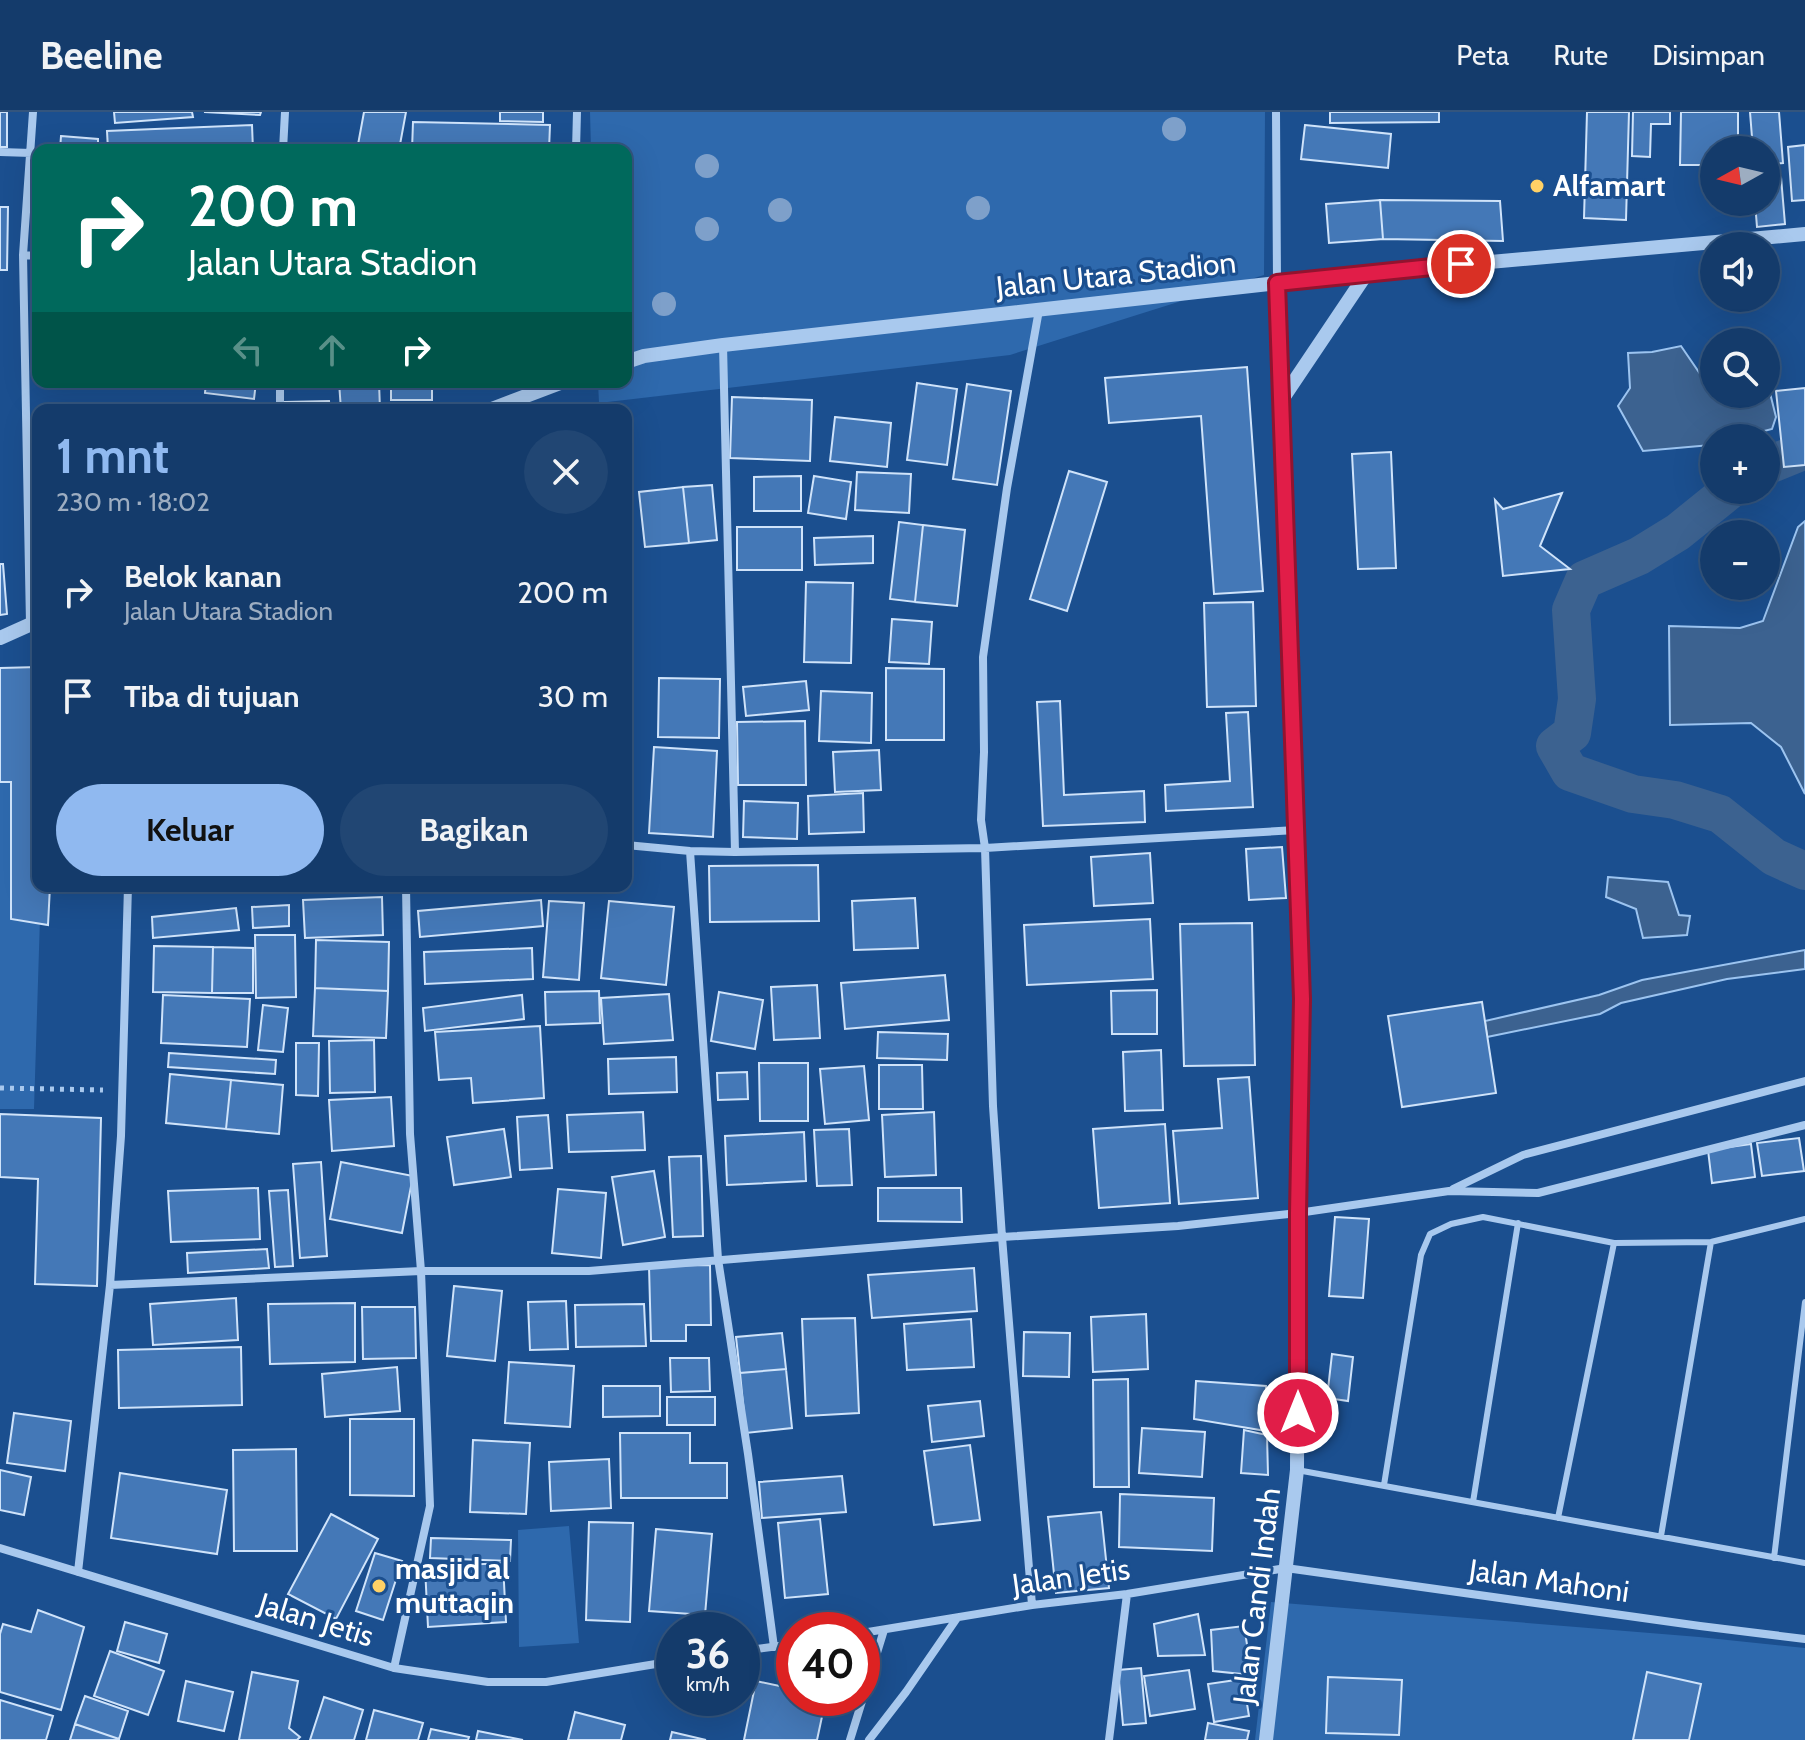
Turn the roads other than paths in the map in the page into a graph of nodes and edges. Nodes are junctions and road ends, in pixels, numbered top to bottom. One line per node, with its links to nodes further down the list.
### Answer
1 (33, 112): 8 (street)
2 (285, 112): 5 (street)
3 (577, 112): 6 (street)
4 (1276, 112): 13 (street)
5 (283, 144)
6 (576, 144)
7 (0, 152): 8 (street)
8 (31, 153): 10 (street)
9 (1805, 234): 12 (street, Jalan Utara Stadion)
10 (23, 255): 11 (street); 20 (street)
11 (32, 256)
12 (1367, 273): 13 (street, Jalan Utara Stadion); 18 (street)
13 (1277, 283): 14 (street, Jalan Utara Stadion); 18 (street, Jalan Candi Indah)
14 (1039, 310): 15 (street, Jalan Utara Stadion); 25 (street)
15 (723, 345): 16 (street, Jalan Utara Stadion); 27 (street)
16 (632, 360)
17 (547, 388): 19 (street)
18 (1280, 401): 23 (street, Jalan Candi Indah)
19 (505, 404)
20 (32, 556)
21 (32, 624): 22 (street)
22 (0, 638)
23 (1297, 830): 25 (street); 33 (street, Jalan Candi Indah)
24 (632, 846): 26 (street)
25 (985, 848): 27 (street); 36 (street)
26 (690, 851): 27 (street); 39 (street)
27 (735, 852)
28 (128, 892): 41 (street)
29 (406, 892): 40 (street)
30 (1805, 1081): 32 (street)
31 (1805, 1125): 32 (street)
32 (1449, 1191): 33 (street)
33 (1298, 1213): 36 (street); 43 (street, Jalan Candi Indah)
34 (1805, 1219): 37 (lane)
35 (1518, 1223): 38 (lane); 44 (lane); 45 (lane)
36 (1002, 1237): 39 (street); 54 (street)
37 (1711, 1242): 38 (lane); 47 (lane)
38 (1614, 1243): 46 (lane)
39 (718, 1259): 40 (street); 59 (street)
40 (421, 1271): 41 (street); 62 (street)
41 (110, 1285): 52 (street)
42 (1805, 1302): 49 (lane)
43 (1297, 1470): 44 (lane); 51 (street, Jalan Candi Indah)
44 (1384, 1485): 45 (lane)
45 (1473, 1502): 46 (lane)
46 (1558, 1518): 47 (lane)
47 (1661, 1536): 49 (lane)
48 (1, 1551): 52 (street, Jalan Jetis)
49 (1774, 1558): 50 (lane)
50 (1805, 1563)
51 (1286, 1568): 53 (street, Jalan Jetis); 58 (street, Jalan Mahoni); 66 (street, Jalan Candi Indah)
52 (78, 1572): 62 (street, Jalan Jetis)
53 (1127, 1594): 54 (street, Jalan Jetis); 65 (street)
54 (1032, 1605): 55 (street, Jalan Jetis)
55 (957, 1618): 56 (street, Jalan Jetis); 64 (street)
56 (884, 1630): 57 (street, Jalan Jetis); 63 (street)
57 (880, 1631)
58 (1805, 1639)
59 (774, 1647): 60 (street)
60 (760, 1649)
61 (656, 1664): 62 (street, Jalan Jetis)
62 (394, 1668)
63 (850, 1740)
64 (869, 1740)
65 (1109, 1740)
66 (1266, 1740)

